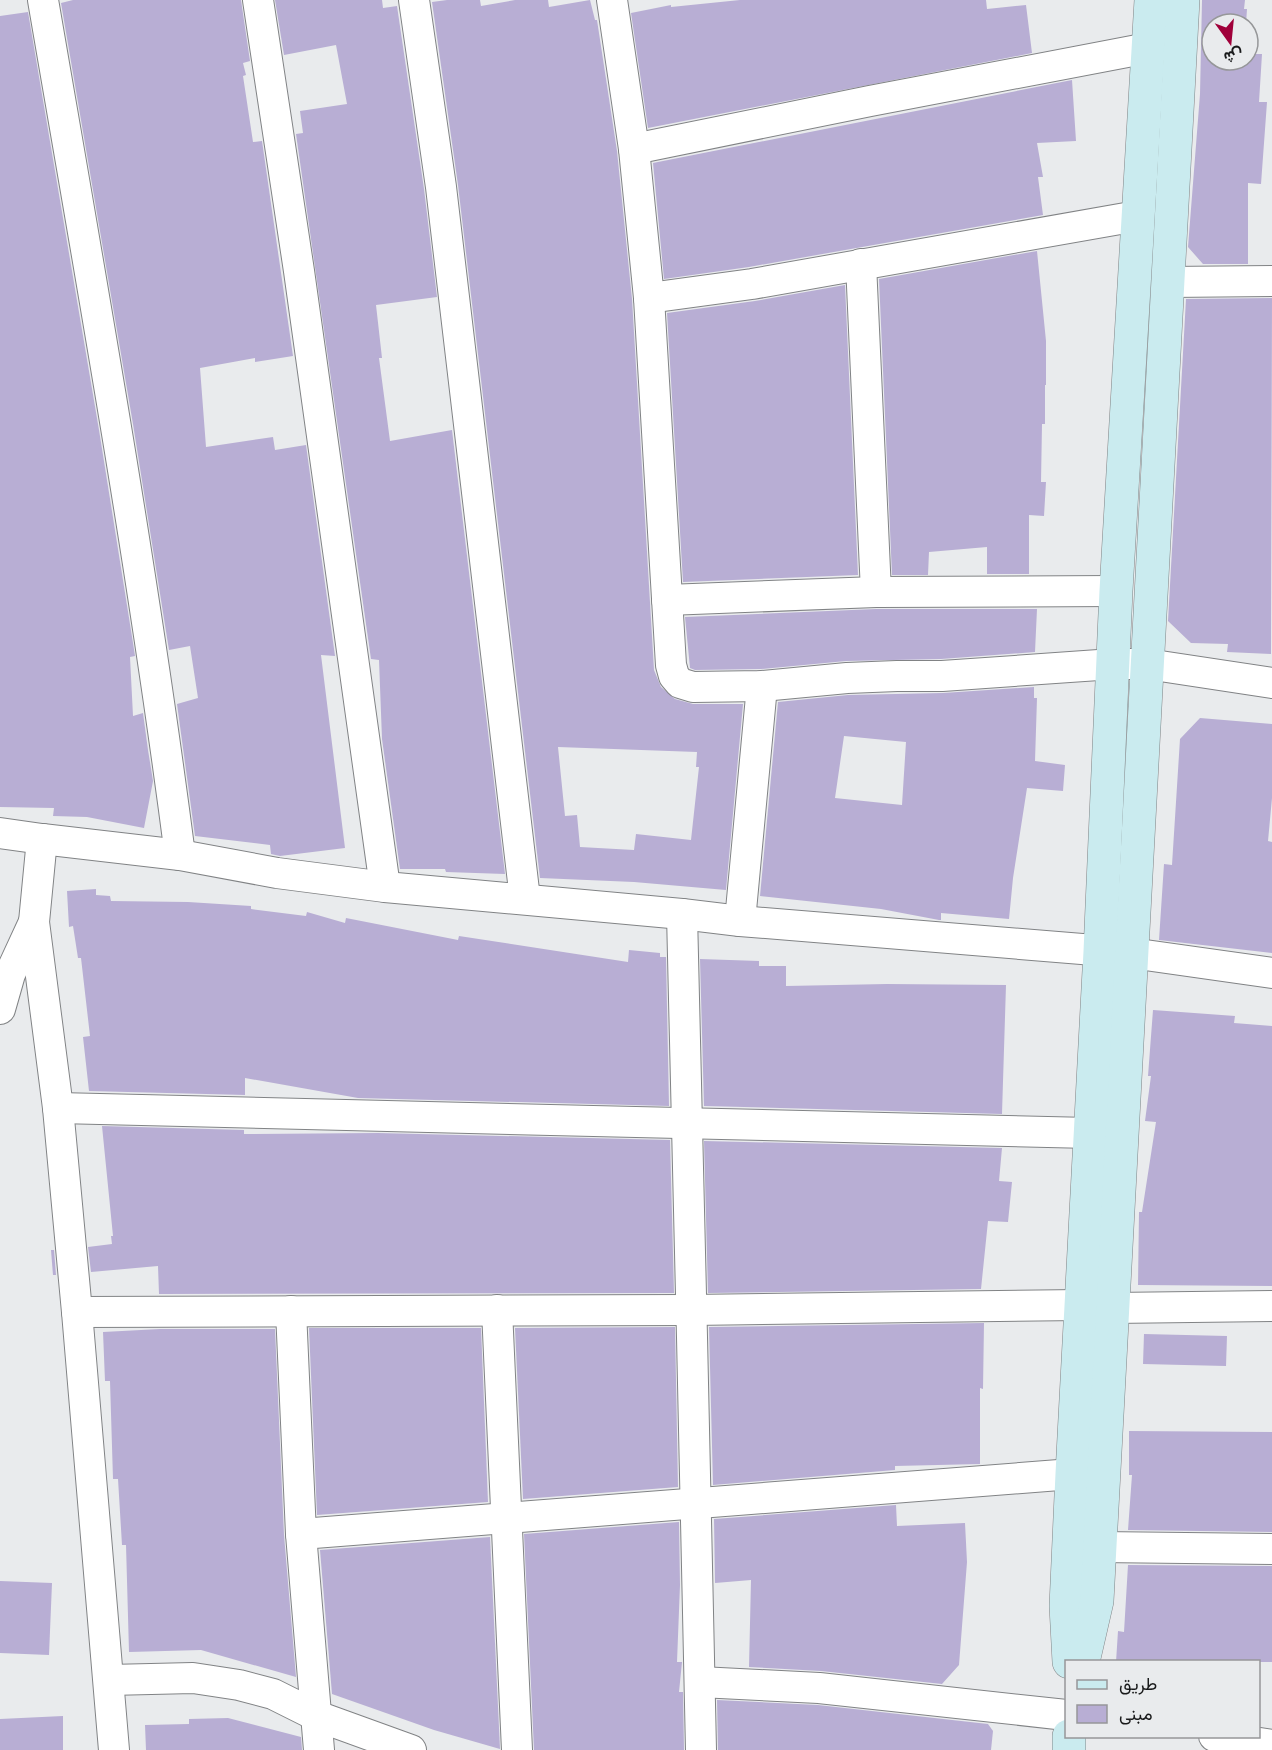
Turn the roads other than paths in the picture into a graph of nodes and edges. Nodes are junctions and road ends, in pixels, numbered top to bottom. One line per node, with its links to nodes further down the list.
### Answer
1 (44, 0): 23 (street)
2 (258, 0): 24 (street)
3 (414, 0): 25 (street)
4 (612, 0): 8 (street)
5 (1151, 0): 7 (street)
6 (1183, 0): 12 (street)
7 (1148, 48): 8 (street); 9 (street)
8 (634, 149): 13 (street)
9 (1137, 216): 10 (street); 14 (street)
10 (861, 264): 13 (street); 15 (street)
11 (1272, 281): 12 (street)
12 (1168, 282): 18 (street)
13 (649, 298): 16 (street)
14 (1116, 591): 15 (street); 17 (street)
15 (876, 592): 16 (street)
16 (667, 600): 20 (street)
17 (1113, 664): 18 (street); 20 (street); 29 (street)
18 (1147, 664): 19 (street); 29 (street)
19 (1272, 683)
20 (762, 686): 27 (street)
21 (0, 833): 22 (street)
22 (42, 840): 23 (street); 28 (street)
23 (180, 855): 24 (street)
24 (385, 887): 25 (street)
25 (525, 899): 26 (street)
26 (682, 914): 27 (street); 33 (street)
27 (741, 921): 29 (street)
28 (34, 922): 31 (street); 32 (street)
29 (1116, 952): 30 (street); 34 (street); 35 (street)
30 (1272, 973)
31 (0, 1010)
32 (58, 1108): 33 (street); 40 (street)
33 (686, 1124): 34 (street); 38 (street)
34 (1090, 1132): 35 (street)
35 (1096, 1306): 36 (street); 38 (street); 41 (street); 45 (street)
36 (1272, 1306)
37 (497, 1310): 38 (street); 39 (street); 43 (street)
38 (692, 1310): 42 (street)
39 (291, 1311): 40 (street); 44 (street)
40 (77, 1312): 49 (street)
41 (1072, 1474): 42 (street); 47 (street)
42 (696, 1503): 43 (street); 50 (street)
43 (505, 1518): 44 (street); 58 (street)
44 (301, 1534): 52 (street)
45 (1099, 1547): 46 (street); 48 (street)
46 (1272, 1549)
47 (1069, 1660)
48 (1083, 1660)
49 (109, 1680): 52 (street); 55 (street)
50 (700, 1682): 51 (street); 59 (street)
51 (1065, 1714)
52 (317, 1716): 56 (street); 57 (street)
53 (1221, 1738): 54 (street)
54 (1272, 1745)
55 (114, 1750)
56 (319, 1750)
57 (411, 1750)
58 (517, 1750)
59 (701, 1750)

